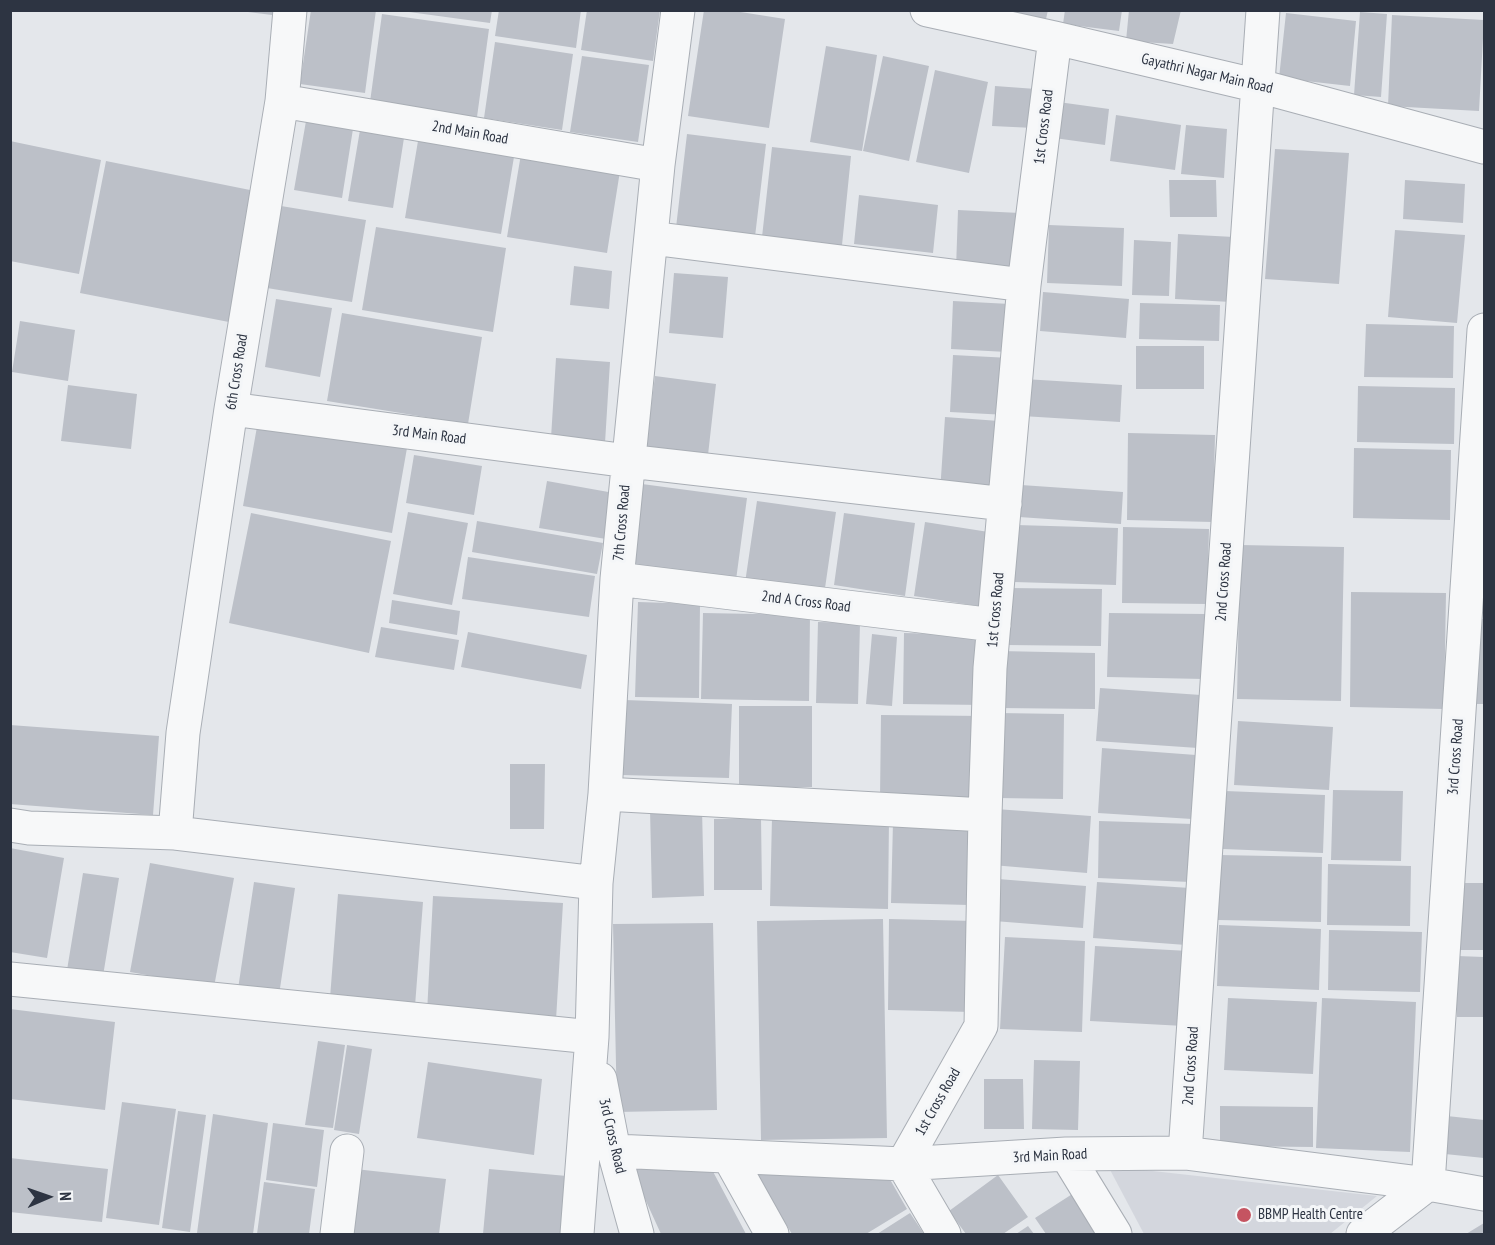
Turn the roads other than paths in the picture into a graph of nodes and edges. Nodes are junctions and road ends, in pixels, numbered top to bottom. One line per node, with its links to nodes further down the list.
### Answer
1 (290, 10): 7 (street, 6th Cross Road)
2 (678, 10): 9 (street, 7th Cross Road)
3 (927, 10): 5 (street, Gayathri Nagar Main Road)
4 (1263, 10): 6 (street, 2nd Cross Road)
5 (1054, 38): 6 (street, Gayathri Nagar Main Road); 11 (street, 1st Cross Road)
6 (1258, 86): 8 (street, Gayathri Nagar Main Road); 27 (street, 2nd Cross Road)
7 (282, 101): 9 (street, 2nd Main Road); 13 (street, 6th Cross Road)
8 (1485, 147)
9 (658, 165): 10 (street, 7th Cross Road)
10 (651, 238): 11 (street); 14 (street, 7th Cross Road)
11 (1024, 285): 15 (street, 1st Cross Road)
12 (1485, 330): 31 (street, 3rd Cross Road)
13 (231, 409): 14 (street, 3rd Main Road); 21 (street, 6th Cross Road)
14 (628, 461): 15 (street, 3rd Main Road); 16 (street, 7th Cross Road)
15 (1005, 504): 17 (street, 1st Cross Road)
16 (617, 579): 17 (street, 2nd A Cross Road); 18 (street, 7th Cross Road)
17 (994, 625): 19 (street, 1st Cross Road)
18 (605, 794): 19 (street); 22 (street, 7th Cross Road)
19 (985, 815): 30 (street, 1st Cross Road)
20 (10, 825): 21 (street)
21 (175, 833): 22 (street)
22 (596, 883): 24 (street, 7th Cross Road)
23 (10, 979): 24 (street)
24 (592, 1037): 26 (street, 3rd Cross Road); 34 (street)
25 (347, 1151): 33 (street)
26 (614, 1151): 29 (street, 3rd Main Road); 35 (street, 3rd Cross Road)
27 (1185, 1153): 28 (street, 3rd Main Road); 31 (street, 3rd Main Road)
28 (1066, 1154): 30 (street, 3rd Main Road); 38 (street)
29 (729, 1157): 30 (street, 3rd Main Road); 36 (street)
30 (903, 1164): 37 (street)
31 (1428, 1184): 32 (street, 3rd Main Road); 39 (street)
32 (1485, 1194)
33 (337, 1234)
34 (577, 1234)
35 (637, 1234)
36 (772, 1234)
37 (944, 1234)
38 (1115, 1234)
39 (1362, 1234)

